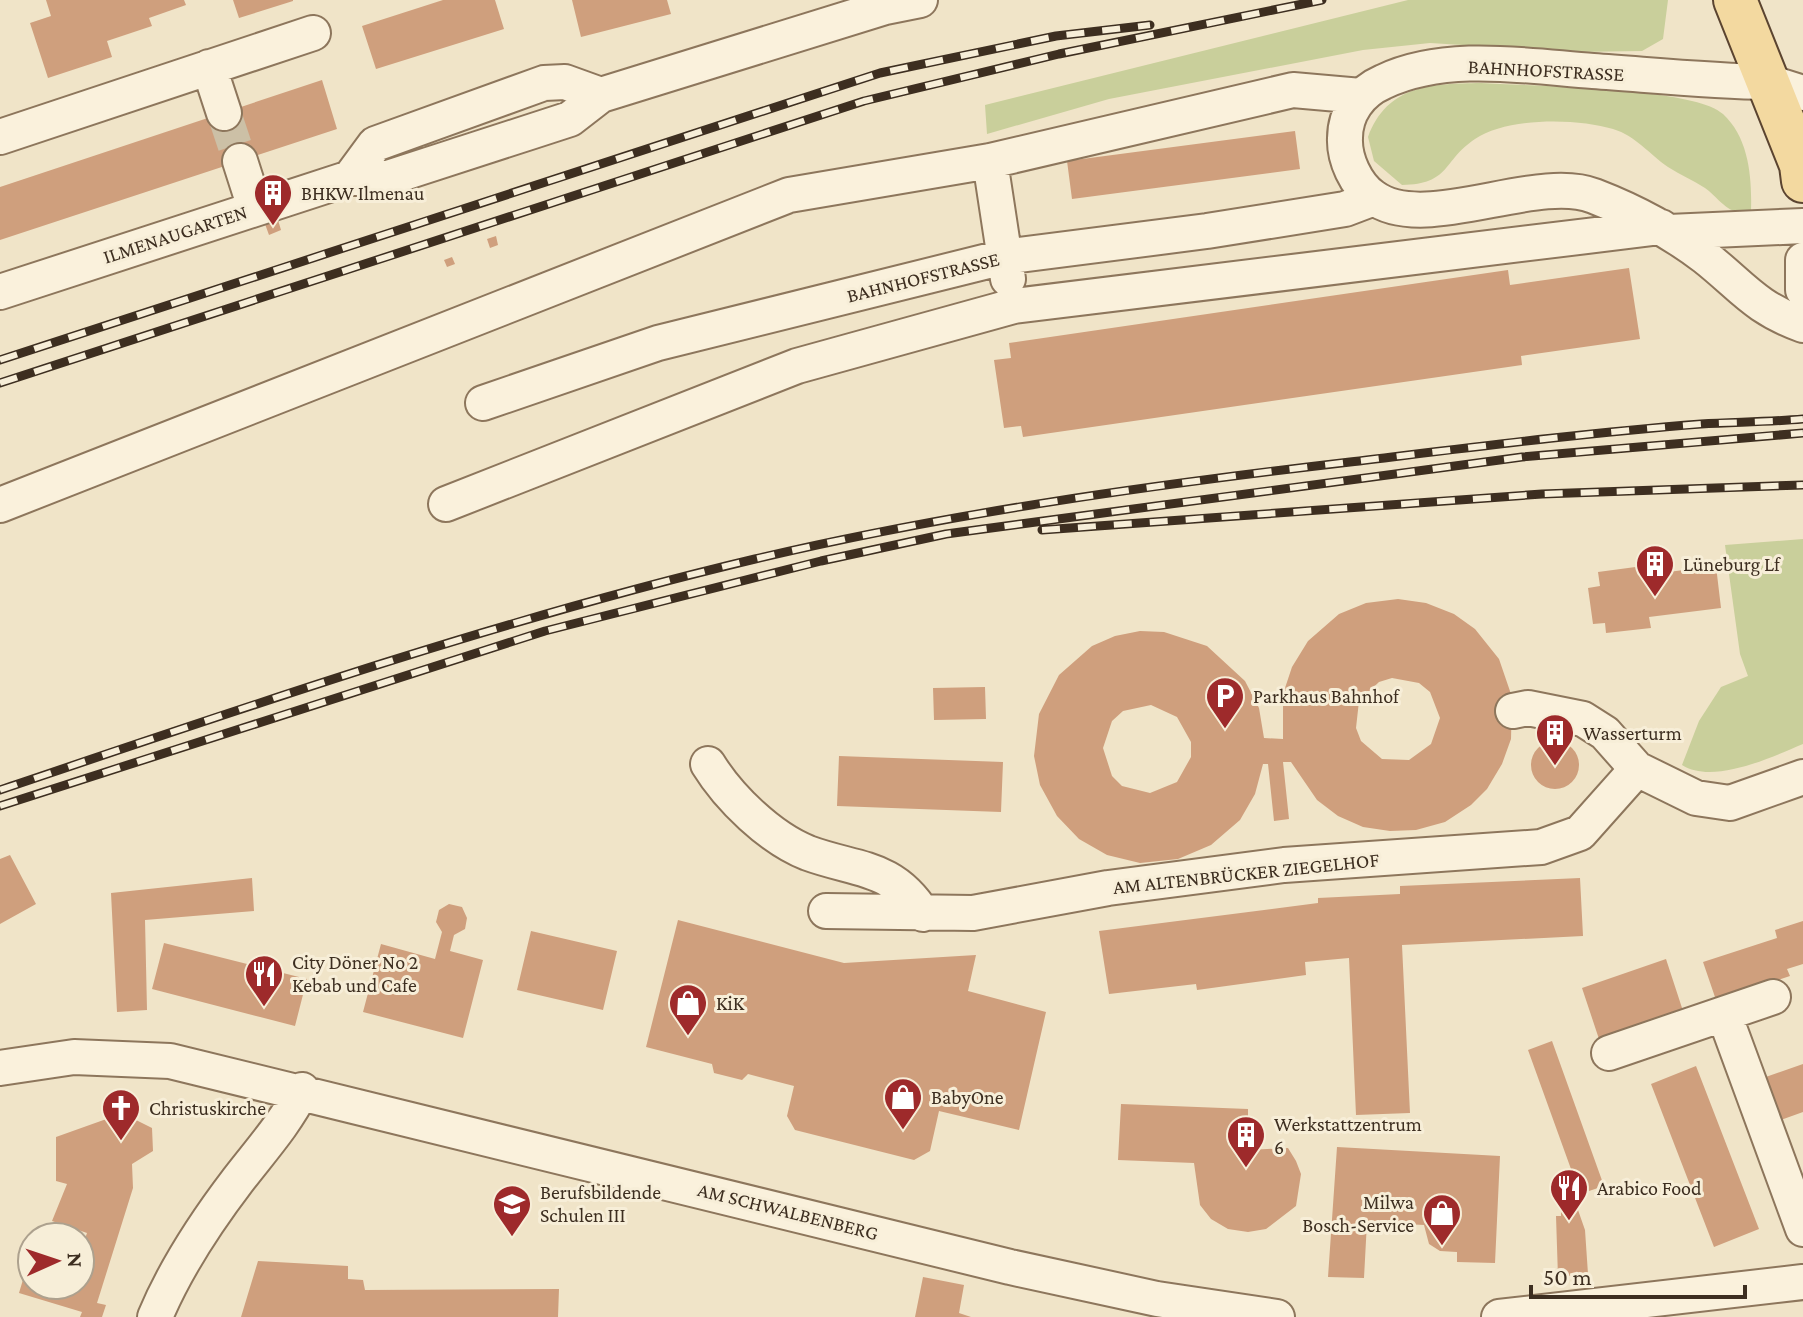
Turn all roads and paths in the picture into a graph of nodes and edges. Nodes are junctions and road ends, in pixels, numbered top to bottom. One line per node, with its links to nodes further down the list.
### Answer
1 (920, 0): 13 (street, ILMENAUGARTEN)
2 (1735, 0): 5 (main road)
3 (313, 33): 4 (street)
4 (209, 67): 7 (street); 8 (street)
5 (1786, 88): 6 (street, BAHNHOFSTRASSE); 11 (main road)
6 (1361, 96): 10 (street); 12 (street)
7 (224, 113)
8 (0, 137)
9 (240, 161): 13 (street)
10 (990, 161): 16 (street); 24 (street)
11 (1803, 181)
12 (1374, 198): 15 (street); 16 (street, BAHNHOFSTRASSE)
13 (255, 208): 19 (street, ILMENAUGARTEN)
14 (1803, 226): 15 (street)
15 (1665, 229): 20 (street); 21 (street)
16 (1004, 257): 20 (street); 22 (street, BAHNHOFSTRASSE)
17 (1803, 260): 18 (street)
18 (1803, 290)
19 (0, 292)
20 (1014, 306): 23 (street)
21 (1789, 320)
22 (483, 403)
23 (446, 504)
24 (0, 505)
25 (1513, 711): 27 (street)
26 (708, 764): 30 (street)
27 (1637, 769): 28 (street); 30 (street, AM ALTENBRÜCKER ZIEGELHOF)
28 (1803, 777)
29 (826, 911): 30 (street, AM ALTENBRÜCKER ZIEGELHOF)
30 (923, 914)
31 (1773, 997): 32 (street)
32 (1724, 1014): 33 (street); 36 (street)
33 (1609, 1053)
34 (0, 1068): 35 (street, AM SCHWALBENBERG)
35 (302, 1090): 38 (street, AM SCHWALBENBERG); 39 (street)
36 (1803, 1229)
37 (1803, 1282): 41 (street)
38 (1224, 1314): 40 (street, AM SCHWALBENBERG)
39 (155, 1317)
40 (1277, 1317)
41 (1499, 1317)

